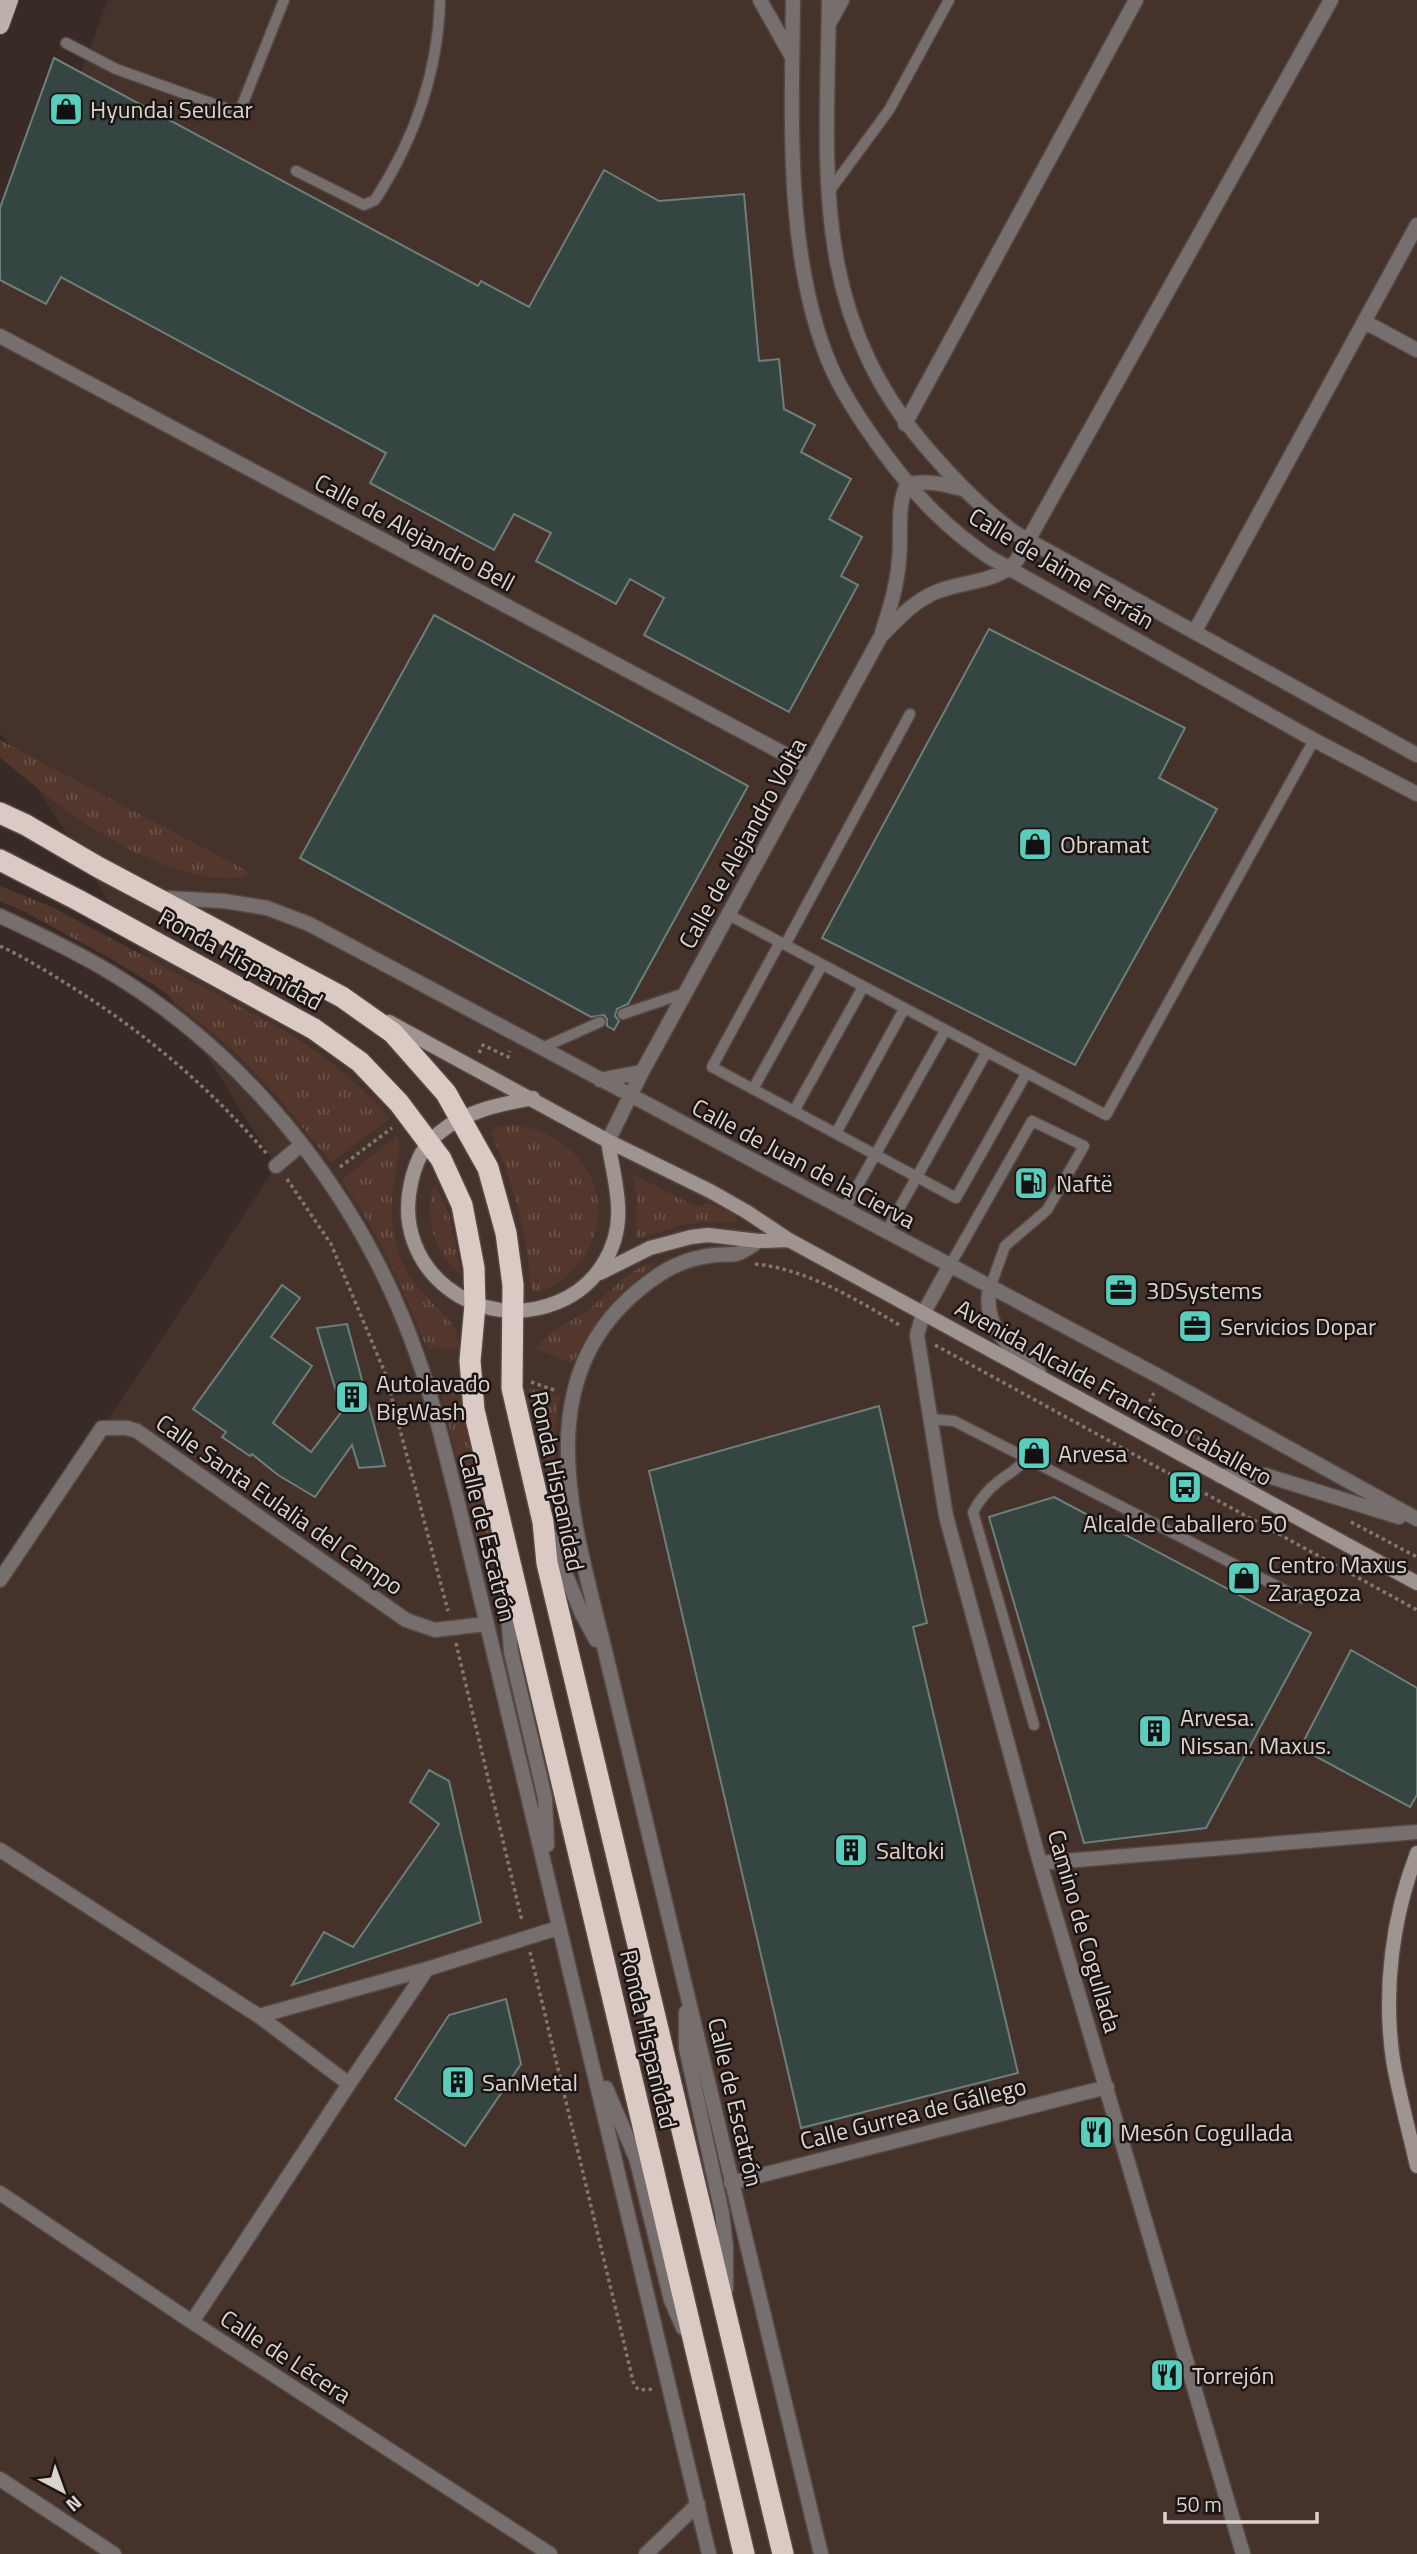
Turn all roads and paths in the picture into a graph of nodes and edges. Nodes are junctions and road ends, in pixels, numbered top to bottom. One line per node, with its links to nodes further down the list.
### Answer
1 (9, 0): 12 (main road)
2 (284, 0): 13 (lane)
3 (440, 0): 15 (lane)
4 (760, 0): 14 (street, Calle de Jaime Ferrán)
5 (793, 0): 14 (street, Calle de Jaime Ferrán)
6 (829, 0): 11 (street, Calle de Jaime Ferrán)
7 (842, 0): 11 (street)
8 (949, 0): 16 (lane)
9 (1136, 0): 21 (street)
10 (1331, 0): 24 (street)
11 (829, 23): 16 (street, Calle de Jaime Ferrán)
12 (0, 25)
13 (66, 43)
14 (793, 59): 22 (street, Calle de Jaime Ferrán)
15 (296, 172)
16 (827, 194): 21 (street, Calle de Jaime Ferrán)
17 (1417, 225): 18 (street)
18 (1365, 322): 20 (street); 26 (street)
19 (0, 336): 31 (street, Calle de Alejandro Bell)
20 (1417, 350)
21 (905, 424): 23 (street, Calle de Jaime Ferrán)
22 (907, 484): 23 (street); 25 (street, Calle de Jaime Ferrán); 27 (street, Calle de Alejandro Volta)
23 (963, 490): 24 (street, Calle de Jaime Ferrán)
24 (1028, 540): 25 (street); 26 (street, Calle de Jaime Ferrán)
25 (1010, 569): 27 (street, Calle de Alejandro Volta); 29 (street, Calle de Jaime Ferrán)
26 (1195, 631): 30 (street, Calle de Jaime Ferrán)
27 (881, 636): 31 (street, Calle de Alejandro Volta)
28 (910, 714): 40 (lane)
29 (1314, 740): 32 (street, Calle de Jaime Ferrán); 53 (lane)
30 (1417, 755)
31 (809, 767): 38 (street, Calle de Alejandro Volta)
32 (1417, 794)
33 (0, 799): 35 (highway)
34 (0, 813): 35 (highway, Ronda Hispanidad)
35 (26, 825): 37 (highway, Ronda Hispanidad)
36 (2, 862): 62 (highway, Ronda Hispanidad)
37 (154, 897): 45 (highway, Ronda Hispanidad); 50 (street, Calle de Juan de la Cierva)
38 (729, 915): 40 (lane); 44 (street, Calle de Alejandro Volta)
39 (0, 916): 63 (street, Calle de Escatrón)
40 (783, 944): 42 (lane); 55 (lane)
41 (0, 946): 65 (path)
42 (822, 965): 43 (lane); 55 (lane)
43 (863, 987): 46 (lane); 58 (lane)
44 (685, 993): 47 (lane); 52 (street, Calle de Alejandro Volta)
45 (342, 997): 57 (main road, Ronda Hispanidad); 59 (highway, Ronda Hispanidad)
46 (904, 1009): 49 (lane); 60 (lane)
47 (622, 1014)
48 (600, 1022): 50 (lane)
49 (945, 1031): 51 (lane); 64 (lane)
50 (542, 1048): 54 (street, Calle de Juan de la Cierva)
51 (986, 1053): 53 (lane); 66 (lane)
52 (642, 1072): 54 (street); 56 (street, Calle de Alejandro Volta)
53 (1026, 1074): 66 (lane)
54 (600, 1080): 56 (street, Calle de Juan de la Cierva)
55 (753, 1089): 58 (lane)
56 (632, 1095): 61 (street, Calle de Alejandro Volta); 67 (street, Calle de Juan de la Cierva)
57 (533, 1098): 59 (main road); 61 (main road, Ronda Hispanidad)
58 (794, 1111): 60 (lane)
59 (462, 1119): 62 (main road); 76 (highway, Ronda Hispanidad)
60 (836, 1133): 64 (lane)
61 (608, 1141): 69 (main road, Avenida Alcalde Francisco Caballero); 73 (main road)
62 (429, 1142): 75 (highway, Ronda Hispanidad); 75 (main road)
63 (301, 1145): 65 (street); 92 (street, Calle de Escatrón)
64 (876, 1154): 66 (lane); 67 (lane)
65 (276, 1166): 93 (path)
66 (918, 1176): 68 (lane)
67 (844, 1210): 68 (street, Calle de Juan de la Cierva)
68 (886, 1232): 72 (street, Calle de Juan de la Cierva)
69 (789, 1240): 70 (main road); 77 (main road, Avenida Alcalde Francisco Caballero)
70 (759, 1241): 73 (main road); 94 (street, Calle de Escatrón)
71 (746, 1264): 78 (path, Avenida Alcalde Francisco Caballero)
72 (949, 1267): 74 (street, Calle de Juan de la Cierva); 74 (lane); 77 (street, Camino de Cogullada)
73 (600, 1273): 76 (main road)
74 (990, 1288): 79 (street); 85 (street, Calle de Juan de la Cierva)
75 (475, 1304): 76 (main road); 87 (highway, Ronda Hispanidad)
76 (513, 1312): 86 (highway, Ronda Hispanidad)
77 (923, 1314): 78 (street, Camino de Cogullada); 79 (main road, Avenida Alcalde Francisco Caballero)
78 (917, 1335): 82 (street, Camino de Cogullada); 91 (path, Avenida Alcalde Francisco Caballero)
79 (1048, 1381): 84 (main road, Avenida Alcalde Francisco Caballero)
80 (1155, 1391): 81 (path)
81 (1146, 1408)
82 (930, 1419): 83 (lane); 99 (street, Camino de Cogullada)
83 (1026, 1458): 90 (lane); 95 (lane)
84 (1220, 1476): 85 (street); 89 (main road, Avenida Alcalde Francisco Caballero)
85 (1417, 1521)
86 (543, 1522): 94 (street, Calle de Escatrón); 112 (highway, Ronda Hispanidad)
87 (502, 1535): 100 (street, Ronda Hispanidad); 114 (highway, Ronda Hispanidad)
88 (0, 1580): 93 (street, Calle Santa Eulalia del Campo)
89 (1417, 1583)
90 (1300, 1598)
91 (1417, 1609)
92 (485, 1624): 93 (street, Calle Santa Eulalia del Campo); 100 (street, Calle de Escatrón)
93 (452, 1630): 102 (path)
94 (607, 1659): 104 (street, Calle de Escatrón)
95 (1034, 1725)
96 (1417, 1832): 99 (street)
97 (0, 1850): 105 (street)
98 (1417, 1853): 109 (main road)
99 (1040, 1863): 108 (street, Camino de Cogullada)
100 (549, 1878): 101 (street, Calle de Escatrón)
101 (558, 1928): 102 (street); 106 (street, Calle de Escatrón)
102 (526, 1937): 103 (street); 115 (path)
103 (427, 1969): 105 (street); 107 (street)
104 (686, 1987): 110 (street, Calle de Escatrón); 112 (street, Ronda Hispanidad)
105 (259, 2016): 107 (street)
106 (590, 2052): 114 (street, Calle de Escatrón); 115 (street, Calle de Escatrón)
107 (348, 2084): 113 (street)
108 (1107, 2087): 110 (street, Calle Gurrea de Gállego); 125 (street, Camino de Cogullada)
109 (1417, 2166)
110 (731, 2183): 124 (street, Calle de Escatrón)
111 (0, 2193): 113 (street, Calle de Lécera)
112 (726, 2311): 123 (highway, Ronda Hispanidad)
113 (192, 2322): 119 (street, Calle de Lécera)
114 (698, 2363): 122 (highway, Ronda Hispanidad)
115 (669, 2386): 117 (street, Calle de Escatrón)
116 (0, 2479): 118 (street)
117 (698, 2504): 120 (street); 121 (street, Calle de Escatrón)
118 (114, 2554)
119 (550, 2554)
120 (646, 2554)
121 (709, 2554)
122 (744, 2554)
123 (783, 2554)
124 (821, 2554)
125 (1243, 2554)

